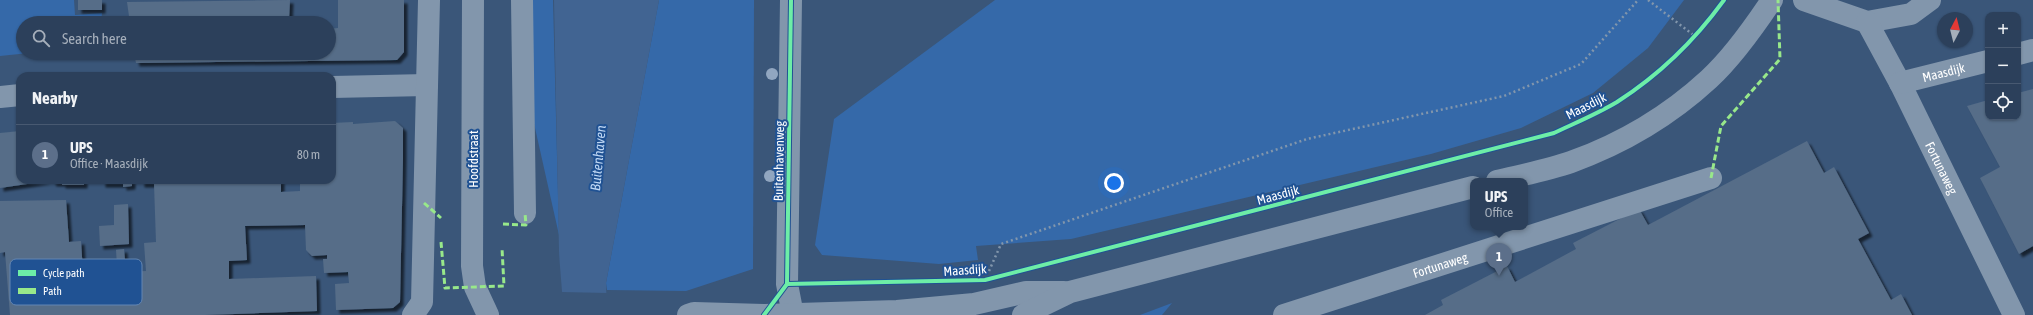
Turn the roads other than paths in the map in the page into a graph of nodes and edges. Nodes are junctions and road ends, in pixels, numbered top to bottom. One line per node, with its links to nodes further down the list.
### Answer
1 (428, 0): 13 (street)
2 (473, 0): 24 (street, Hoofdstraat)
3 (522, 0): 20 (street)
4 (791, 0): 23 (street, Buitenhavenweg)
5 (1772, 0): 17 (street)
6 (1804, 0): 8 (street)
7 (1930, 0): 8 (street)
8 (1867, 22): 12 (street, Fortunaweg)
9 (2033, 50): 10 (street)
10 (2021, 53)
11 (1985, 62): 12 (street, Maasdijk)
12 (1900, 83): 28 (street, Fortunaweg)
13 (427, 85): 14 (street); 22 (street)
14 (336, 86)
15 (16, 95): 16 (street)
16 (0, 97)
17 (1509, 178)
18 (1711, 178): 27 (street, Fortunaweg)
19 (1470, 188): 21 (street)
20 (525, 213)
21 (1070, 292): 23 (street); 26 (street)
22 (417, 309)
23 (793, 314): 25 (street)
24 (488, 315)
25 (688, 315)
26 (1023, 315)
27 (1284, 315)
28 (2014, 315)

